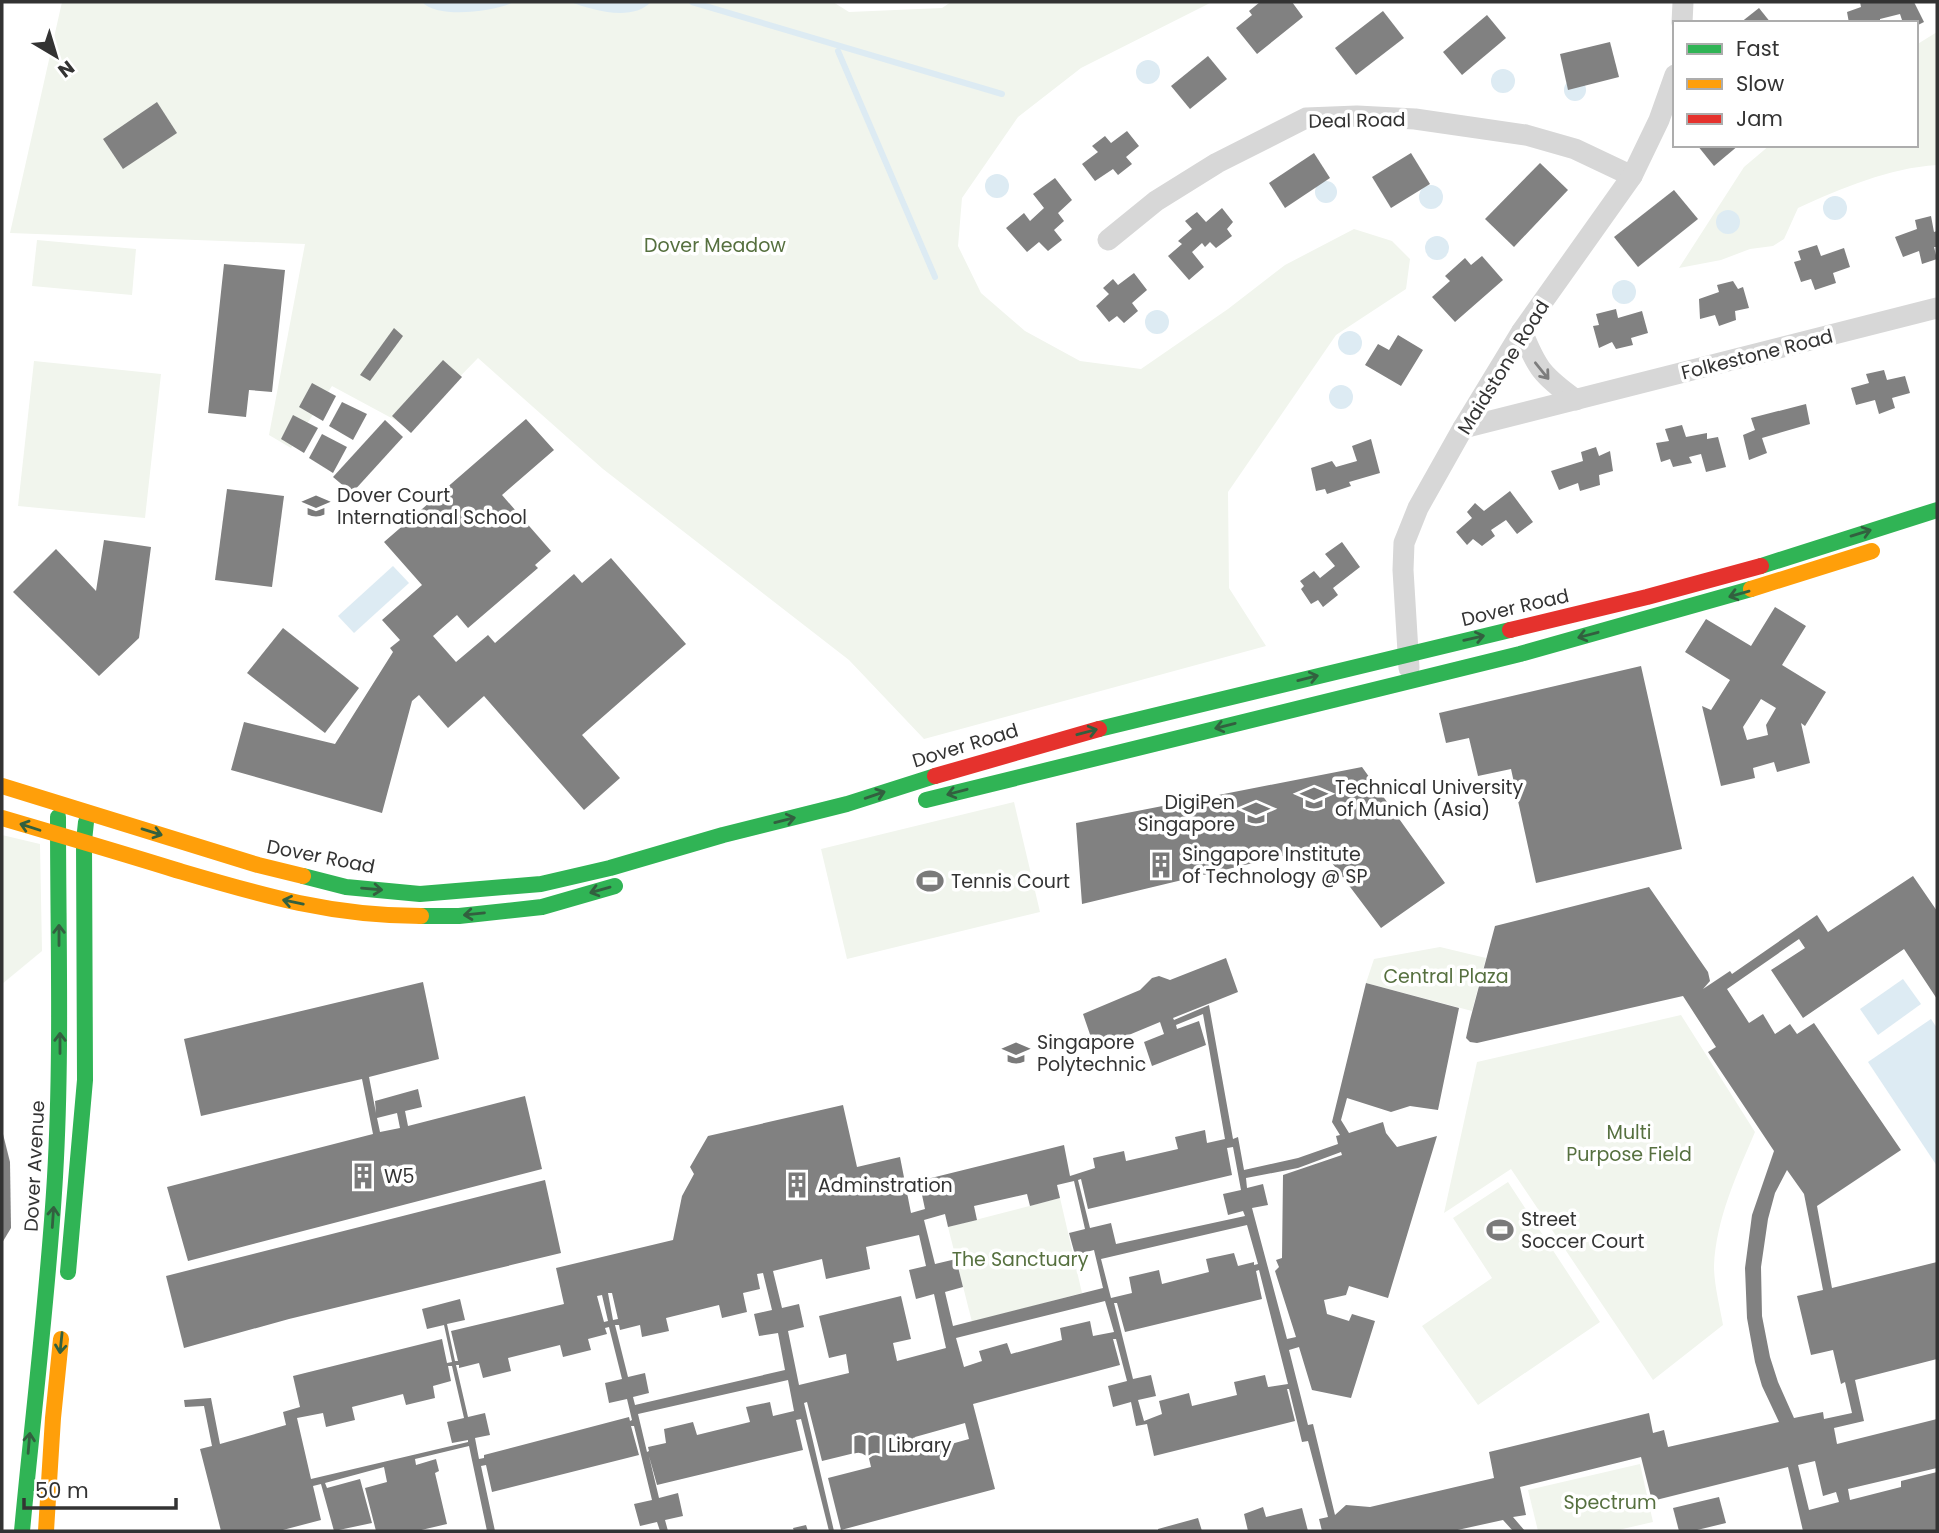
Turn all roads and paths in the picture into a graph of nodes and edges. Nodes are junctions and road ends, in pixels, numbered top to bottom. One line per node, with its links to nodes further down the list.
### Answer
1 (1684, 2): 2 (street)
2 (1682, 21)
3 (1673, 81): 4 (street, Maidstone Road)
4 (1632, 176): 5 (street, Deal Road); 7 (street, Maidstone Road)
5 (1108, 240)
6 (1937, 308): 8 (street, Folkestone Road)
7 (1522, 331): 8 (street, one-way to 8); 9 (street, Maidstone Road)
8 (1576, 400): 9 (street, Folkestone Road)
9 (1463, 428): 12 (street, Maidstone Road)
10 (1937, 510): 12 (street, Dover Road, one-way to 10)
11 (1885, 547): 13 (street, one-way to 13)
12 (1408, 654): 13 (street, Maidstone Road); 22 (street, Dover Road, one-way to 12)
13 (1411, 681): 16 (street, one-way to 16)
14 (2, 786): 15 (street, Dover Road)
15 (58, 802): 17 (street, Dover Road); 19 (street, Dover Avenue)
16 (913, 804)
17 (87, 811): 20 (street); 22 (street, Dover Road, one-way to 22)
18 (2, 818): 19 (street, one-way to 18)
19 (58, 836): 20 (street); 26 (street, Dover Avenue, one-way to 19)
20 (84, 841): 23 (street, one-way to 20); 24 (street)
21 (635, 880): 23 (street, one-way to 23)
22 (541, 884): 23 (street)
23 (542, 906)
24 (66, 1289)
25 (62, 1329): 27 (street, one-way to 27)
26 (22, 1531)
27 (46, 1531)

